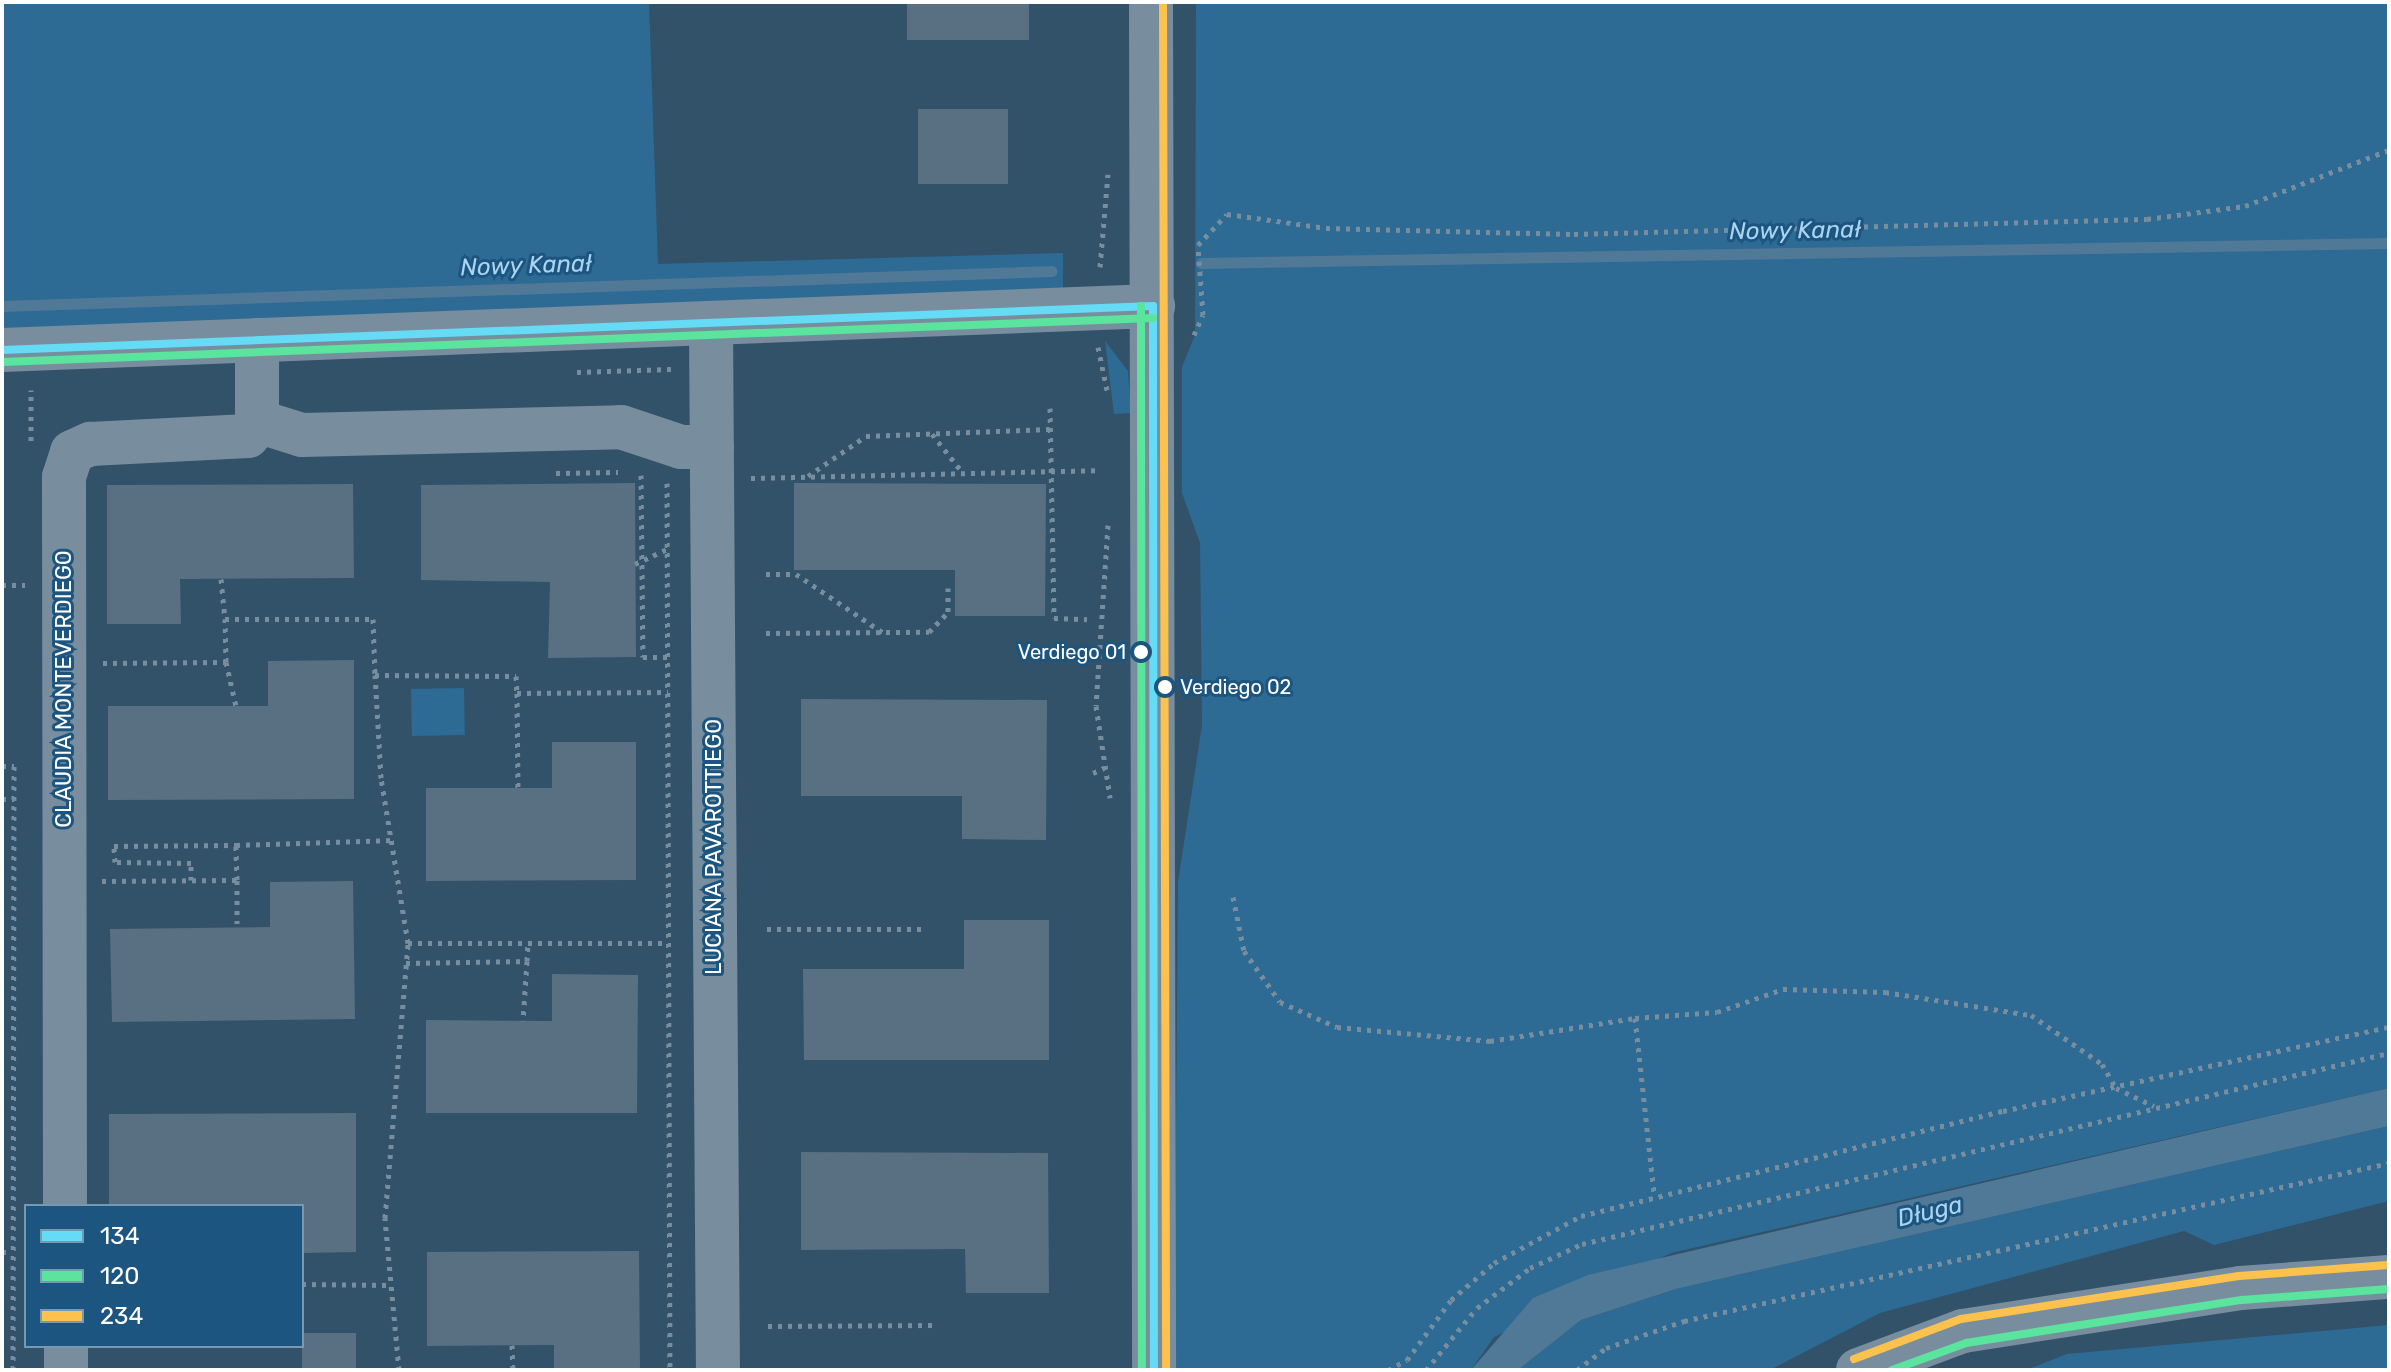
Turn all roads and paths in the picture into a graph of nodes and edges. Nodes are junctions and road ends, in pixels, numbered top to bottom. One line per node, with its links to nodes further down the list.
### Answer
1 (1151, 2): 5 (street)
2 (2389, 150): 8 (path)
3 (1106, 201): 4 (path)
4 (1095, 274)
5 (1153, 306): 6 (street); 82 (street)
6 (711, 323): 7 (street); 15 (street, LUCIANA PAVAROTTIEGO)
7 (257, 340): 9 (street); 11 (street)
8 (1190, 343)
9 (2, 350)
10 (1050, 408): 12 (path)
11 (257, 421): 14 (street); 65 (street, CLAUDIA MONTEVERDIEGO)
12 (1050, 429): 13 (path); 17 (path)
13 (932, 433): 19 (path); 20 (path)
14 (667, 444): 15 (street); 21 (path)
15 (726, 463): 20 (path); 81 (street, LUCIANA PAVAROTTIEGO)
16 (1098, 470): 17 (path)
17 (1051, 472): 19 (path); 29 (path)
18 (548, 473): 22 (path)
19 (964, 474): 20 (path)
20 (807, 478)
21 (667, 549): 22 (path); 32 (path)
22 (639, 563): 32 (path)
23 (1092, 567): 24 (path)
24 (1117, 569)
25 (766, 574): 30 (path)
26 (221, 579): 28 (path)
27 (948, 588): 30 (path)
28 (225, 619): 33 (path); 35 (path)
29 (1087, 619)
30 (882, 632): 31 (path)
31 (766, 633)
32 (668, 657): 36 (path)
33 (226, 662): 34 (path); 38 (path)
34 (99, 664)
35 (375, 675): 37 (path); 43 (path)
36 (668, 692): 37 (path); 54 (path)
37 (517, 693): 40 (path)
38 (236, 706)
39 (2, 766): 42 (path)
40 (518, 788)
41 (2, 799): 42 (path)
42 (14, 799): 67 (path)
43 (393, 840): 44 (path); 52 (path)
44 (236, 845): 45 (path); 46 (path)
45 (191, 880): 46 (path); 47 (path)
46 (237, 880): 49 (path)
47 (98, 881)
48 (1233, 897): 57 (path)
49 (237, 928)
50 (767, 929): 51 (path)
51 (923, 929)
52 (408, 943): 53 (path); 56 (path)
53 (528, 943): 54 (path); 55 (path)
54 (668, 943): 80 (path)
55 (527, 961): 56 (path); 58 (path)
56 (406, 963): 70 (path)
57 (1635, 1018): 61 (path); 64 (path)
58 (523, 1021)
59 (2389, 1027): 61 (path)
60 (2389, 1053): 62 (path)
61 (2116, 1088): 62 (path); 64 (path)
62 (2154, 1106): 75 (path)
63 (2389, 1163): 85 (path)
64 (1654, 1193): 83 (path)
65 (65, 1204)
66 (2, 1252): 67 (path)
67 (11, 1252): 76 (path)
68 (2389, 1277): 86 (street)
69 (304, 1284): 70 (path)
70 (390, 1285): 78 (path)
71 (936, 1325): 72 (path)
72 (768, 1326)
73 (512, 1345): 79 (path)
74 (66, 1348): 77 (street)
75 (1426, 1369): 84 (path)
76 (13, 1370)
77 (66, 1370)
78 (399, 1370)
79 (513, 1370)
80 (670, 1370)
81 (718, 1370)
82 (1154, 1370)
83 (1388, 1370)
84 (1415, 1370)
85 (1577, 1370)
86 (1858, 1370)

